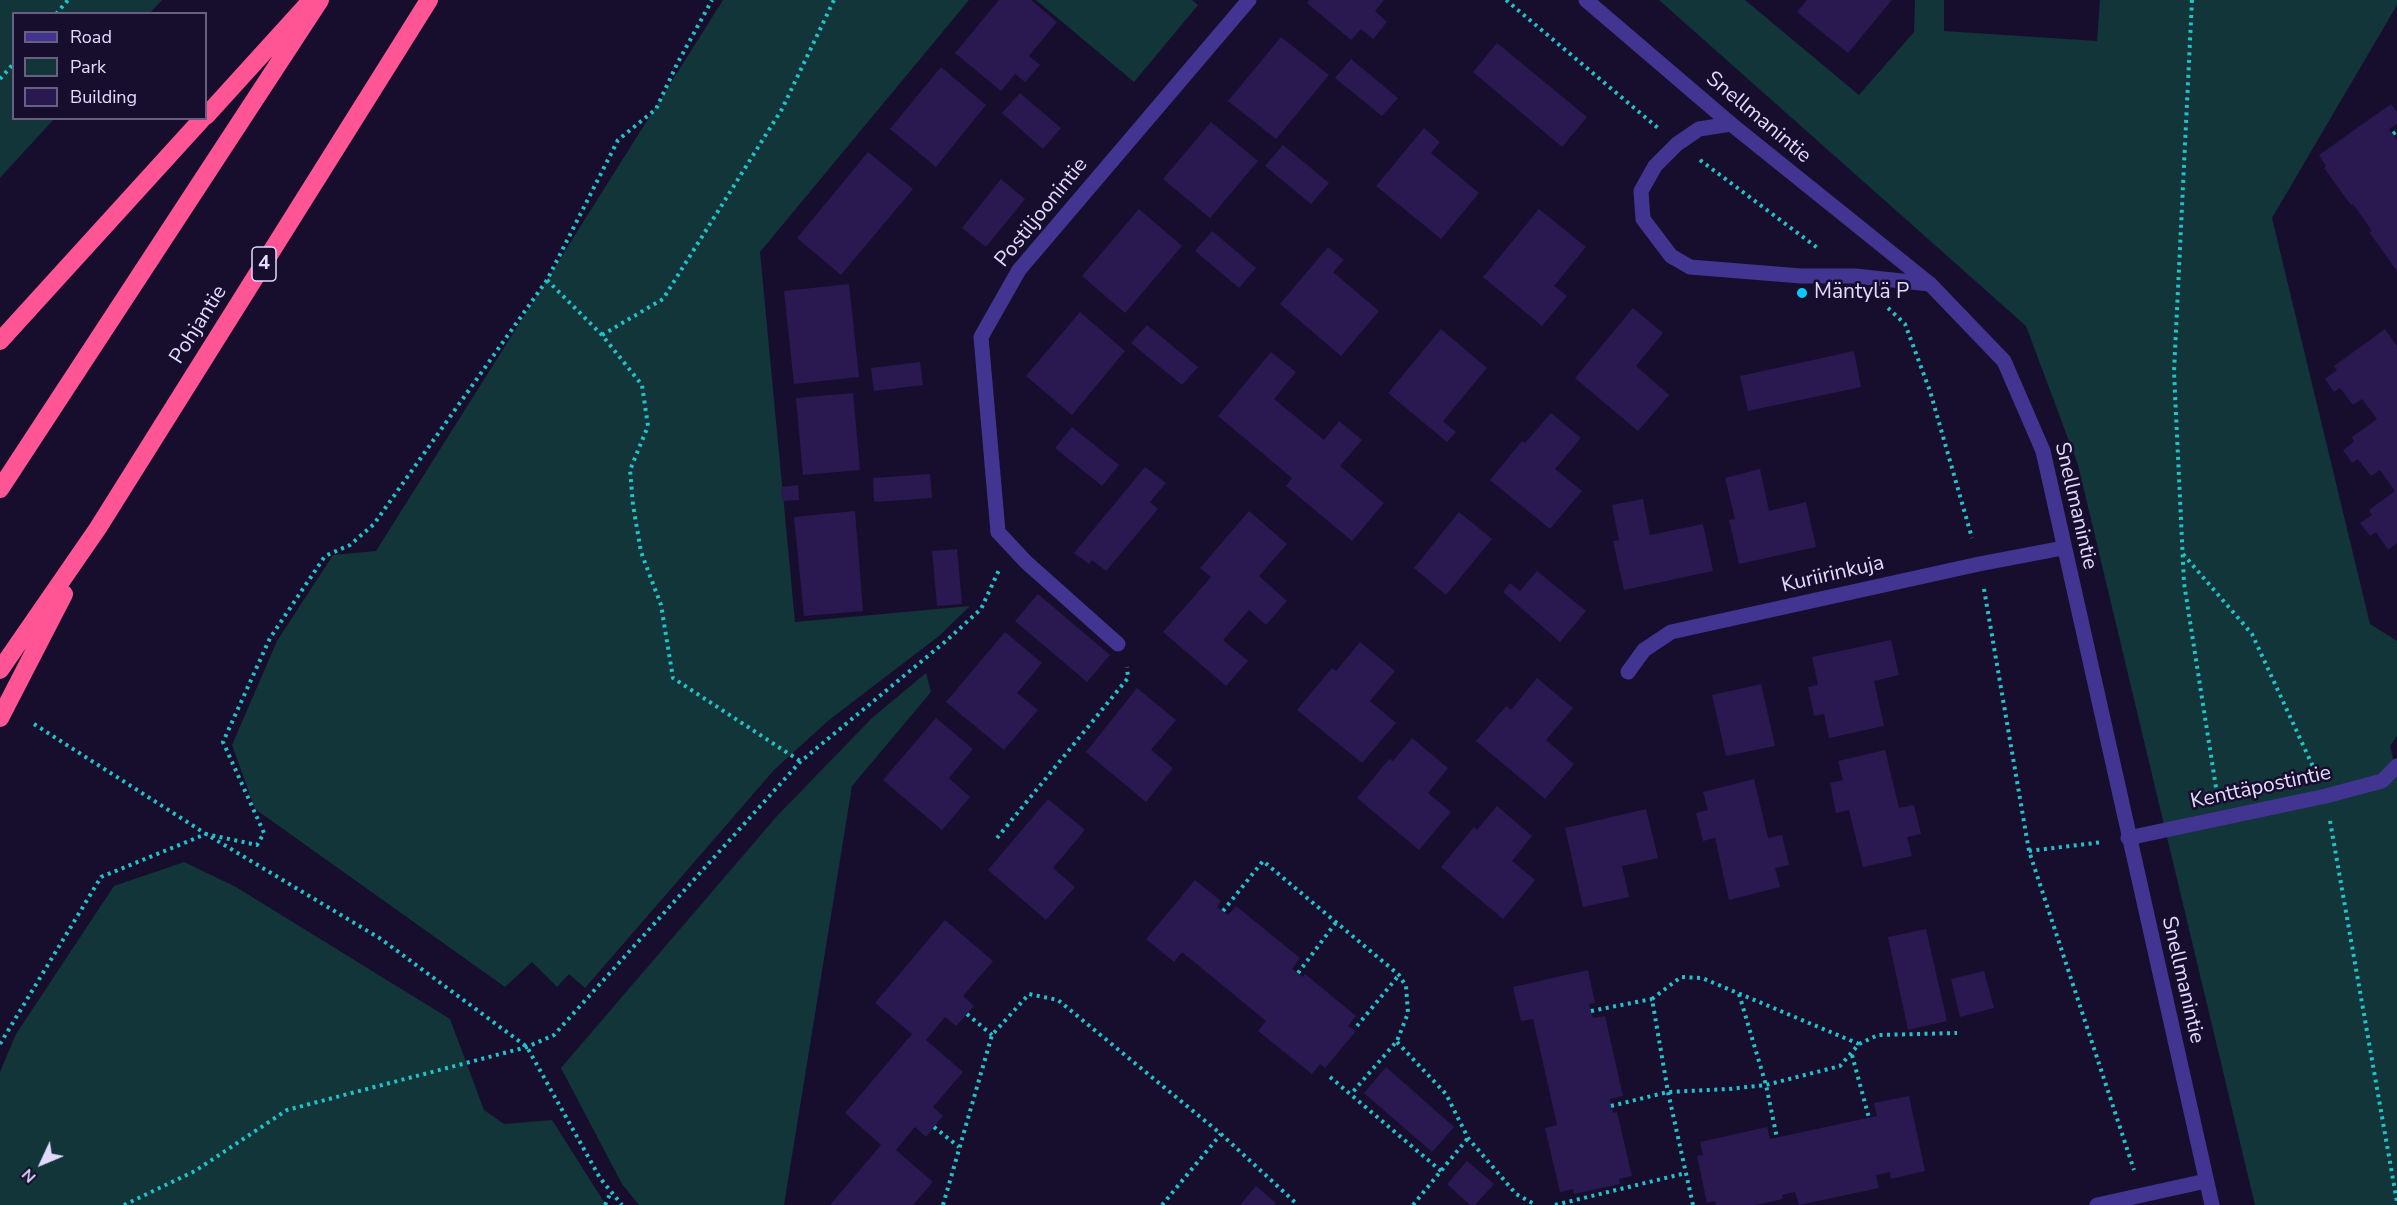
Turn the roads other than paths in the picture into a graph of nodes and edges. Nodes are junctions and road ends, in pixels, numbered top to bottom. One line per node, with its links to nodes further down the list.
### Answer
1 (311, 0): 6 (highway)
2 (320, 0): 11 (highway)
3 (429, 0): 12 (highway, Pohjantie / 4)
4 (1249, 0): 14 (street, Postiljoonintie)
5 (1586, 0): 8 (street, Snellmanintie)
6 (207, 114)
7 (201, 120): 10 (highway)
8 (1731, 124): 9 (street, Snellmanintie); 9 (street)
9 (1930, 284): 13 (street, Snellmanintie)
10 (0, 341)
11 (0, 489)
12 (98, 528): 15 (highway, Pohjantie / 4); 17 (highway)
13 (2063, 548): 16 (street, Kuriirinkuja); 19 (street, Snellmanintie)
14 (1118, 644)
15 (0, 670)
16 (1628, 672)
17 (0, 718)
18 (2397, 766): 19 (street, Kenttäpostintie)
19 (2128, 838): 20 (street, Snellmanintie)
20 (2206, 1181): 21 (street); 22 (street, Snellmanintie)
21 (2097, 1205)
22 (2212, 1205)

